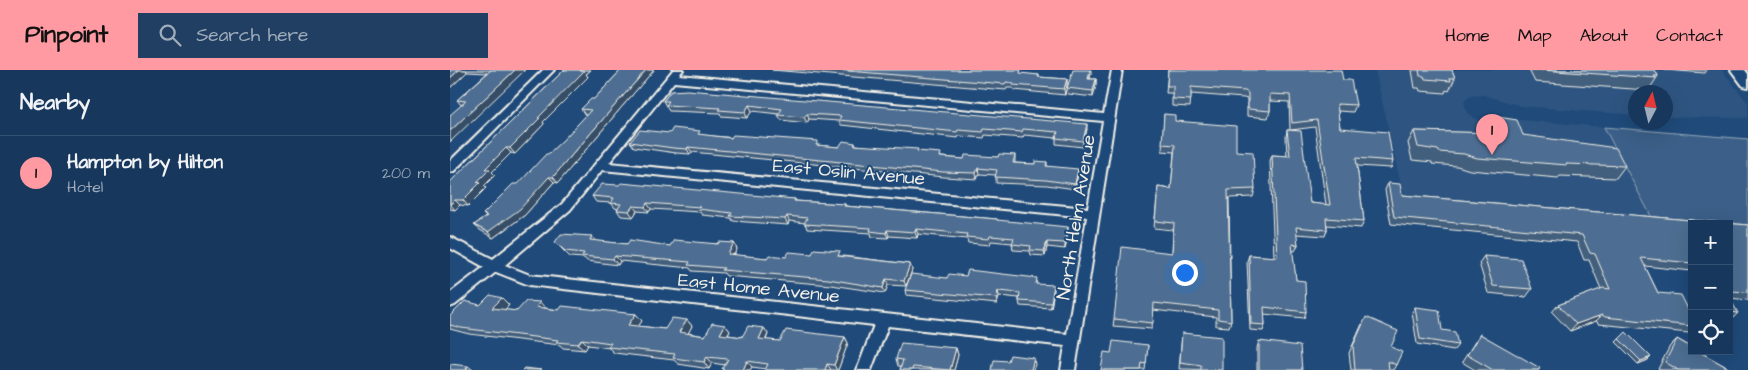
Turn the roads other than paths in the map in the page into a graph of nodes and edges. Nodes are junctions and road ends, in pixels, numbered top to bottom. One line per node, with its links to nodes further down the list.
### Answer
1 (549, 70): 8 (street)
2 (1117, 70): 6 (street, North Helm Avenue)
3 (1738, 70): 5 (main road)
4 (674, 74): 6 (street); 7 (street)
5 (1748, 83)
6 (1110, 118): 9 (street, North Helm Avenue)
7 (599, 166): 9 (street, East Oslin Avenue); 11 (street)
8 (450, 168)
9 (1095, 213): 14 (street, North Helm Avenue)
10 (450, 242): 11 (street, East Home Avenue)
11 (494, 266): 12 (street); 13 (street, East Home Avenue)
12 (450, 301)
13 (883, 320): 14 (street, East Home Avenue); 15 (street)
14 (1073, 341): 16 (street, North Helm Avenue)
15 (864, 370)
16 (1068, 370)

